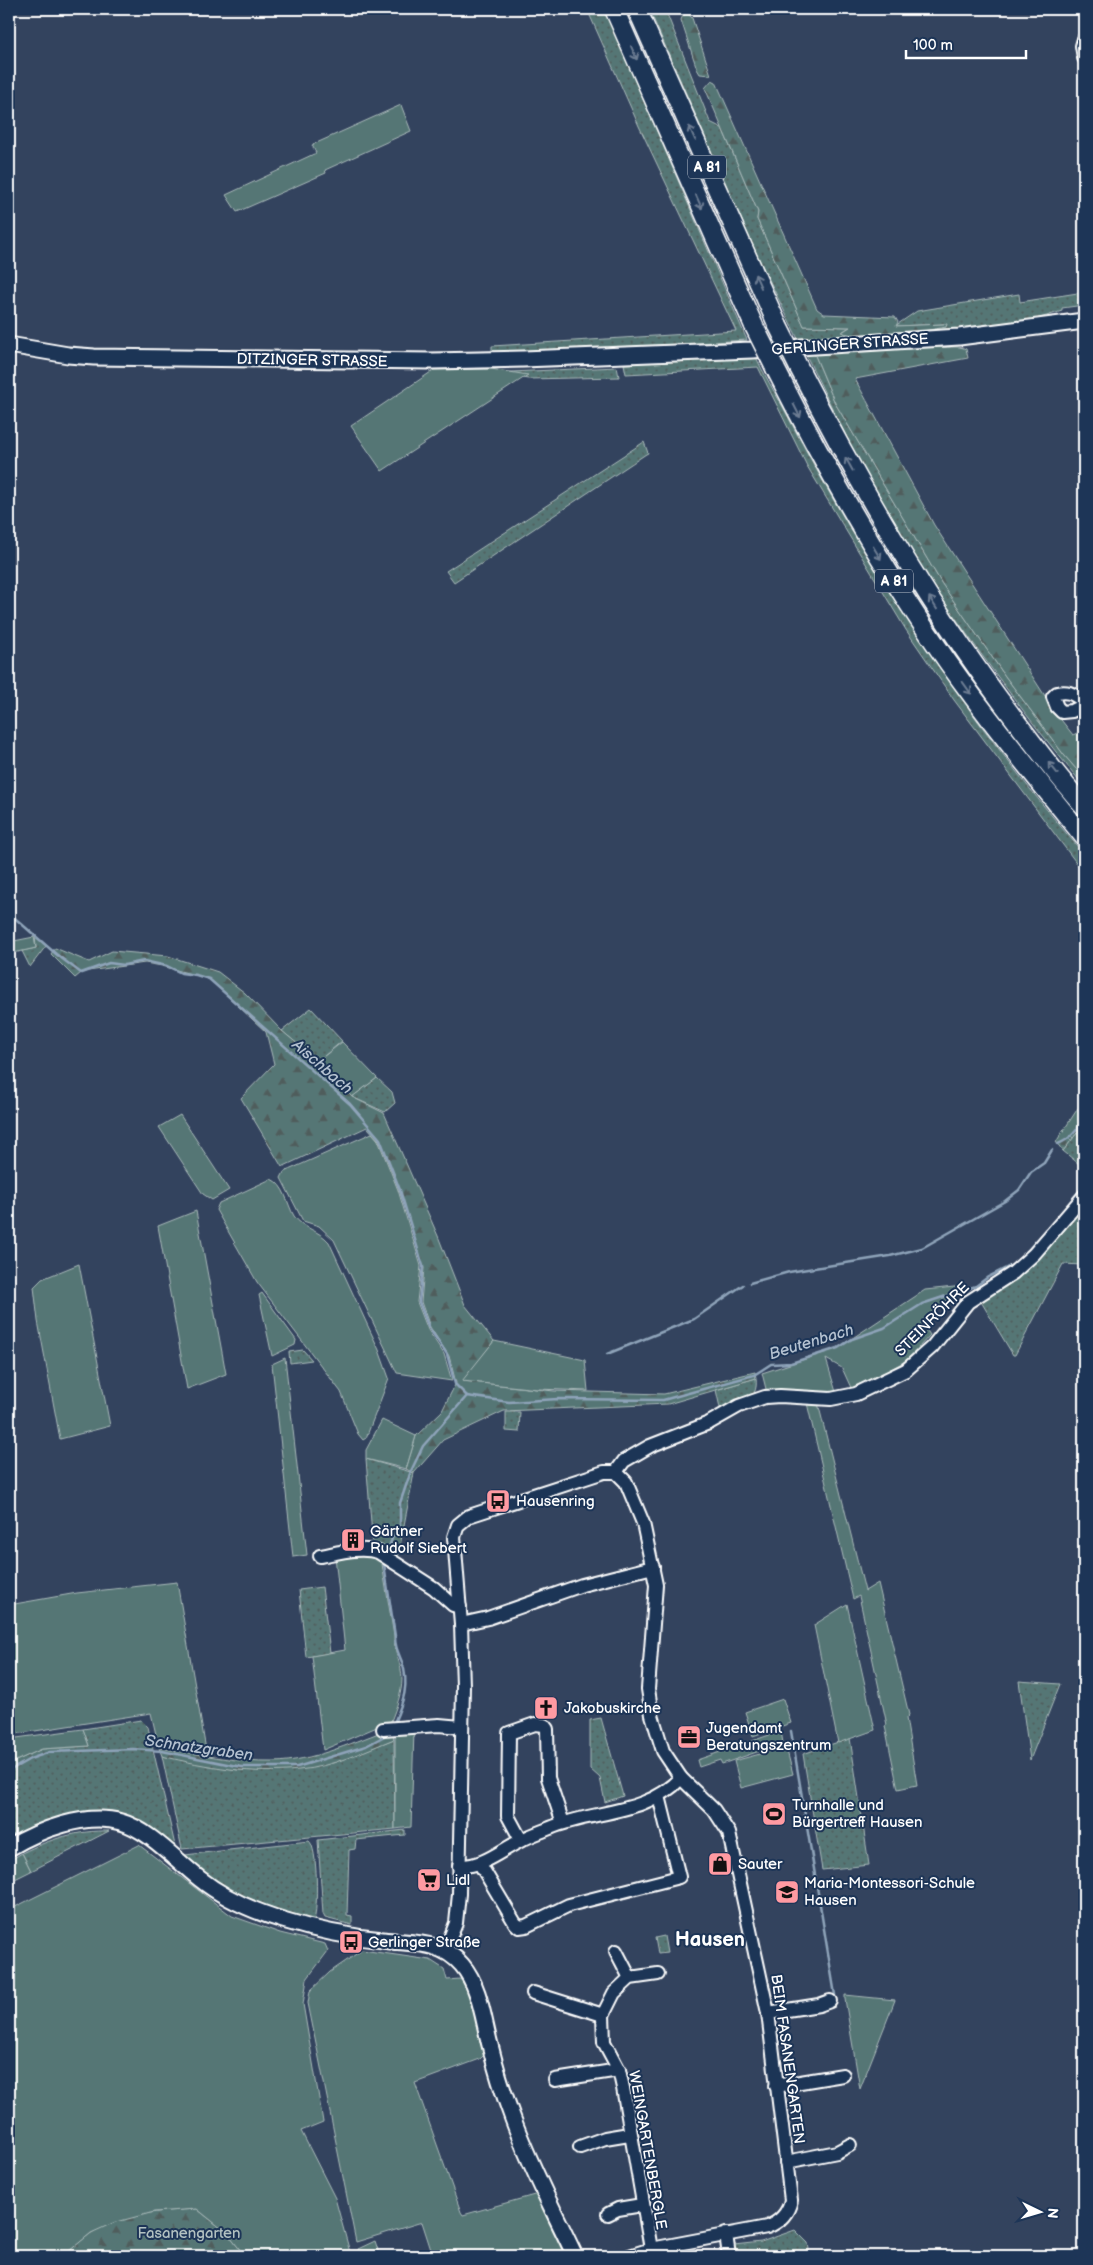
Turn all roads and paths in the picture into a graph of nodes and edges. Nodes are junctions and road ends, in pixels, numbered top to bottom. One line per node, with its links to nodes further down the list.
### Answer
1 (614, 9): 11 (highway, A 81, one-way to 11, bridge)
2 (637, 9): 10 (highway, A 81, one-way to 2, bridge)
3 (1084, 39): 4 (street)
4 (1084, 58)
5 (1084, 321): 7 (main road, GERLINGER STRASSE)
6 (9, 345): 7 (main road, DITZINGER STRASSE)
7 (615, 355)
8 (1084, 701): 9 (street)
9 (1084, 705)
10 (1084, 806)
11 (1084, 836)
12 (1084, 1196): 13 (street, STEINRÖHRE)
13 (616, 1472): 15 (street); 16 (street)
14 (320, 1556): 16 (street)
15 (653, 1567): 17 (street); 20 (street)
16 (460, 1607): 17 (street)
17 (461, 1624): 19 (street)
18 (391, 1727): 19 (street)
19 (461, 1728): 26 (street)
20 (681, 1778): 21 (street); 33 (street, BEIM FASANENGARTEN)
21 (658, 1796): 22 (street); 25 (street)
22 (562, 1823): 23 (street); 23 (street)
23 (521, 1840): 25 (street)
24 (9, 1848): 27 (main road)
25 (480, 1864): 26 (street)
26 (459, 1866): 27 (street)
27 (445, 1951): 47 (main road)
28 (616, 1951): 30 (street)
29 (658, 1974): 30 (street)
30 (630, 1978): 34 (street)
31 (533, 1994): 34 (street)
32 (830, 2001): 33 (street)
33 (768, 2013): 38 (street, BEIM FASANENGARTEN)
34 (602, 2014): 35 (street, WEINGARTENBERGLE)
35 (618, 2070): 37 (street); 39 (street, WEINGARTENBERGLE)
36 (843, 2075): 38 (street)
37 (555, 2080)
38 (776, 2086): 42 (street, BEIM FASANENGARTEN)
39 (629, 2134): 41 (street); 43 (street, WEINGARTENBERGLE)
40 (850, 2145): 42 (street)
41 (580, 2147)
42 (786, 2162): 45 (street, BEIM FASANENGARTEN)
43 (642, 2205): 44 (street); 46 (street, WEINGARTENBERGLE)
44 (608, 2214)
45 (726, 2234): 46 (street, BEIM FASANENGARTEN); 49 (street)
46 (643, 2252): 48 (street, BEIM FASANENGARTEN)
47 (575, 2256)
48 (629, 2256)
49 (729, 2256)

